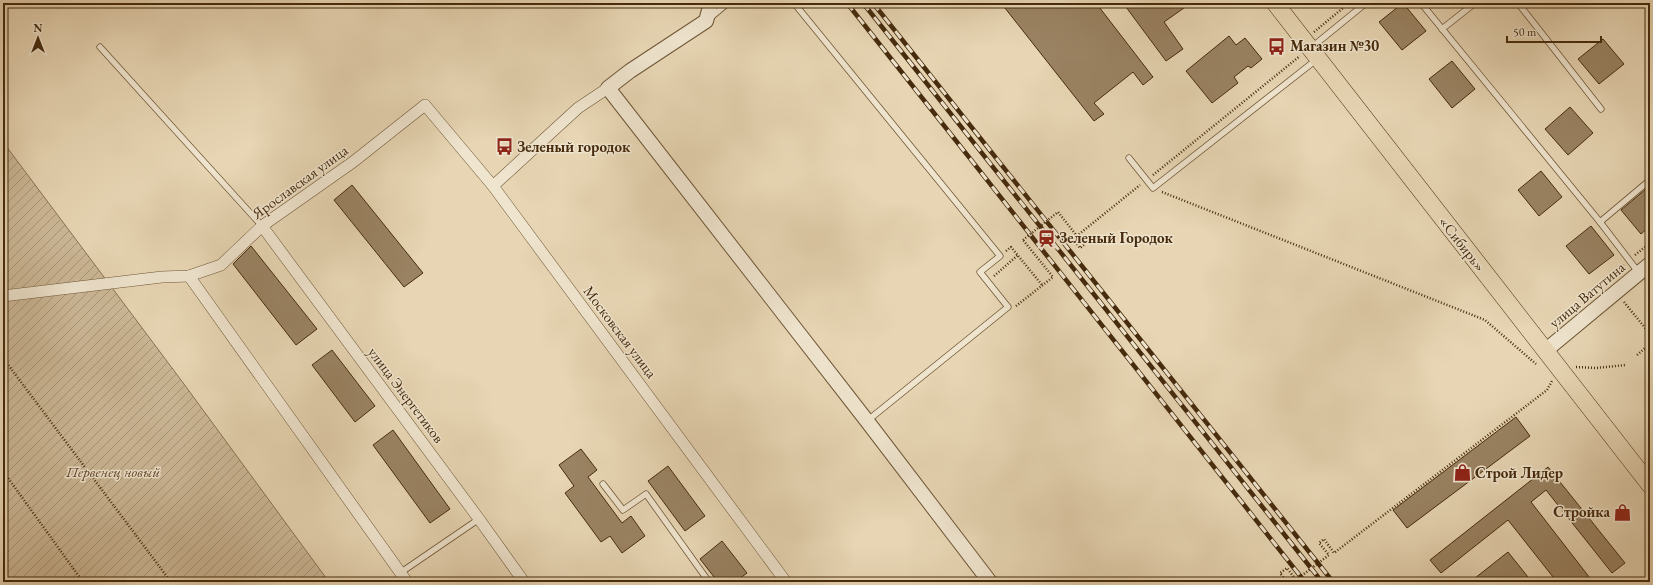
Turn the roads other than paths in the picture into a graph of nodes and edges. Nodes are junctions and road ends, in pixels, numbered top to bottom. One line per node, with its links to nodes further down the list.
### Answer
1 (711, 3): 9 (street)
2 (728, 3): 9 (lane)
3 (794, 3): 26 (lane)
4 (1275, 3): 12 (main road, «Сибирь»)
5 (1366, 3): 12 (lane)
6 (1420, 3): 10 (lane)
7 (1475, 3): 10 (lane)
8 (1518, 3): 15 (lane)
9 (706, 21): 13 (street)
10 (1442, 29): 19 (lane)
11 (100, 47): 20 (lane)
12 (1311, 48): 16 (lane); 25 (main road, «Сибирь»)
13 (608, 88): 18 (street); 26 (street)
14 (425, 105): 18 (street, Московская улица); 20 (street, Ярославская улица)
15 (1601, 109)
16 (1129, 158)
17 (1650, 180): 19 (lane)
18 (493, 186): 33 (street, Московская улица)
19 (1600, 222): 22 (lane)
20 (262, 226): 23 (street, Ярославская улица); 29 (street, улица Энергетиков)
21 (1650, 264): 22 (street, улица Ватутина)
22 (1639, 273): 25 (street, улица Ватутина)
23 (189, 276): 24 (street, Ярославская улица); 30 (street)
24 (3, 296)
25 (1545, 351): 28 (main road, «Сибирь»)
26 (867, 420): 34 (street)
27 (603, 484): 32 (lane)
28 (1650, 485)
29 (479, 519): 30 (lane); 31 (street, улица Энергетиков)
30 (404, 578)
31 (524, 582)
32 (709, 582)
33 (786, 582)
34 (990, 582)

